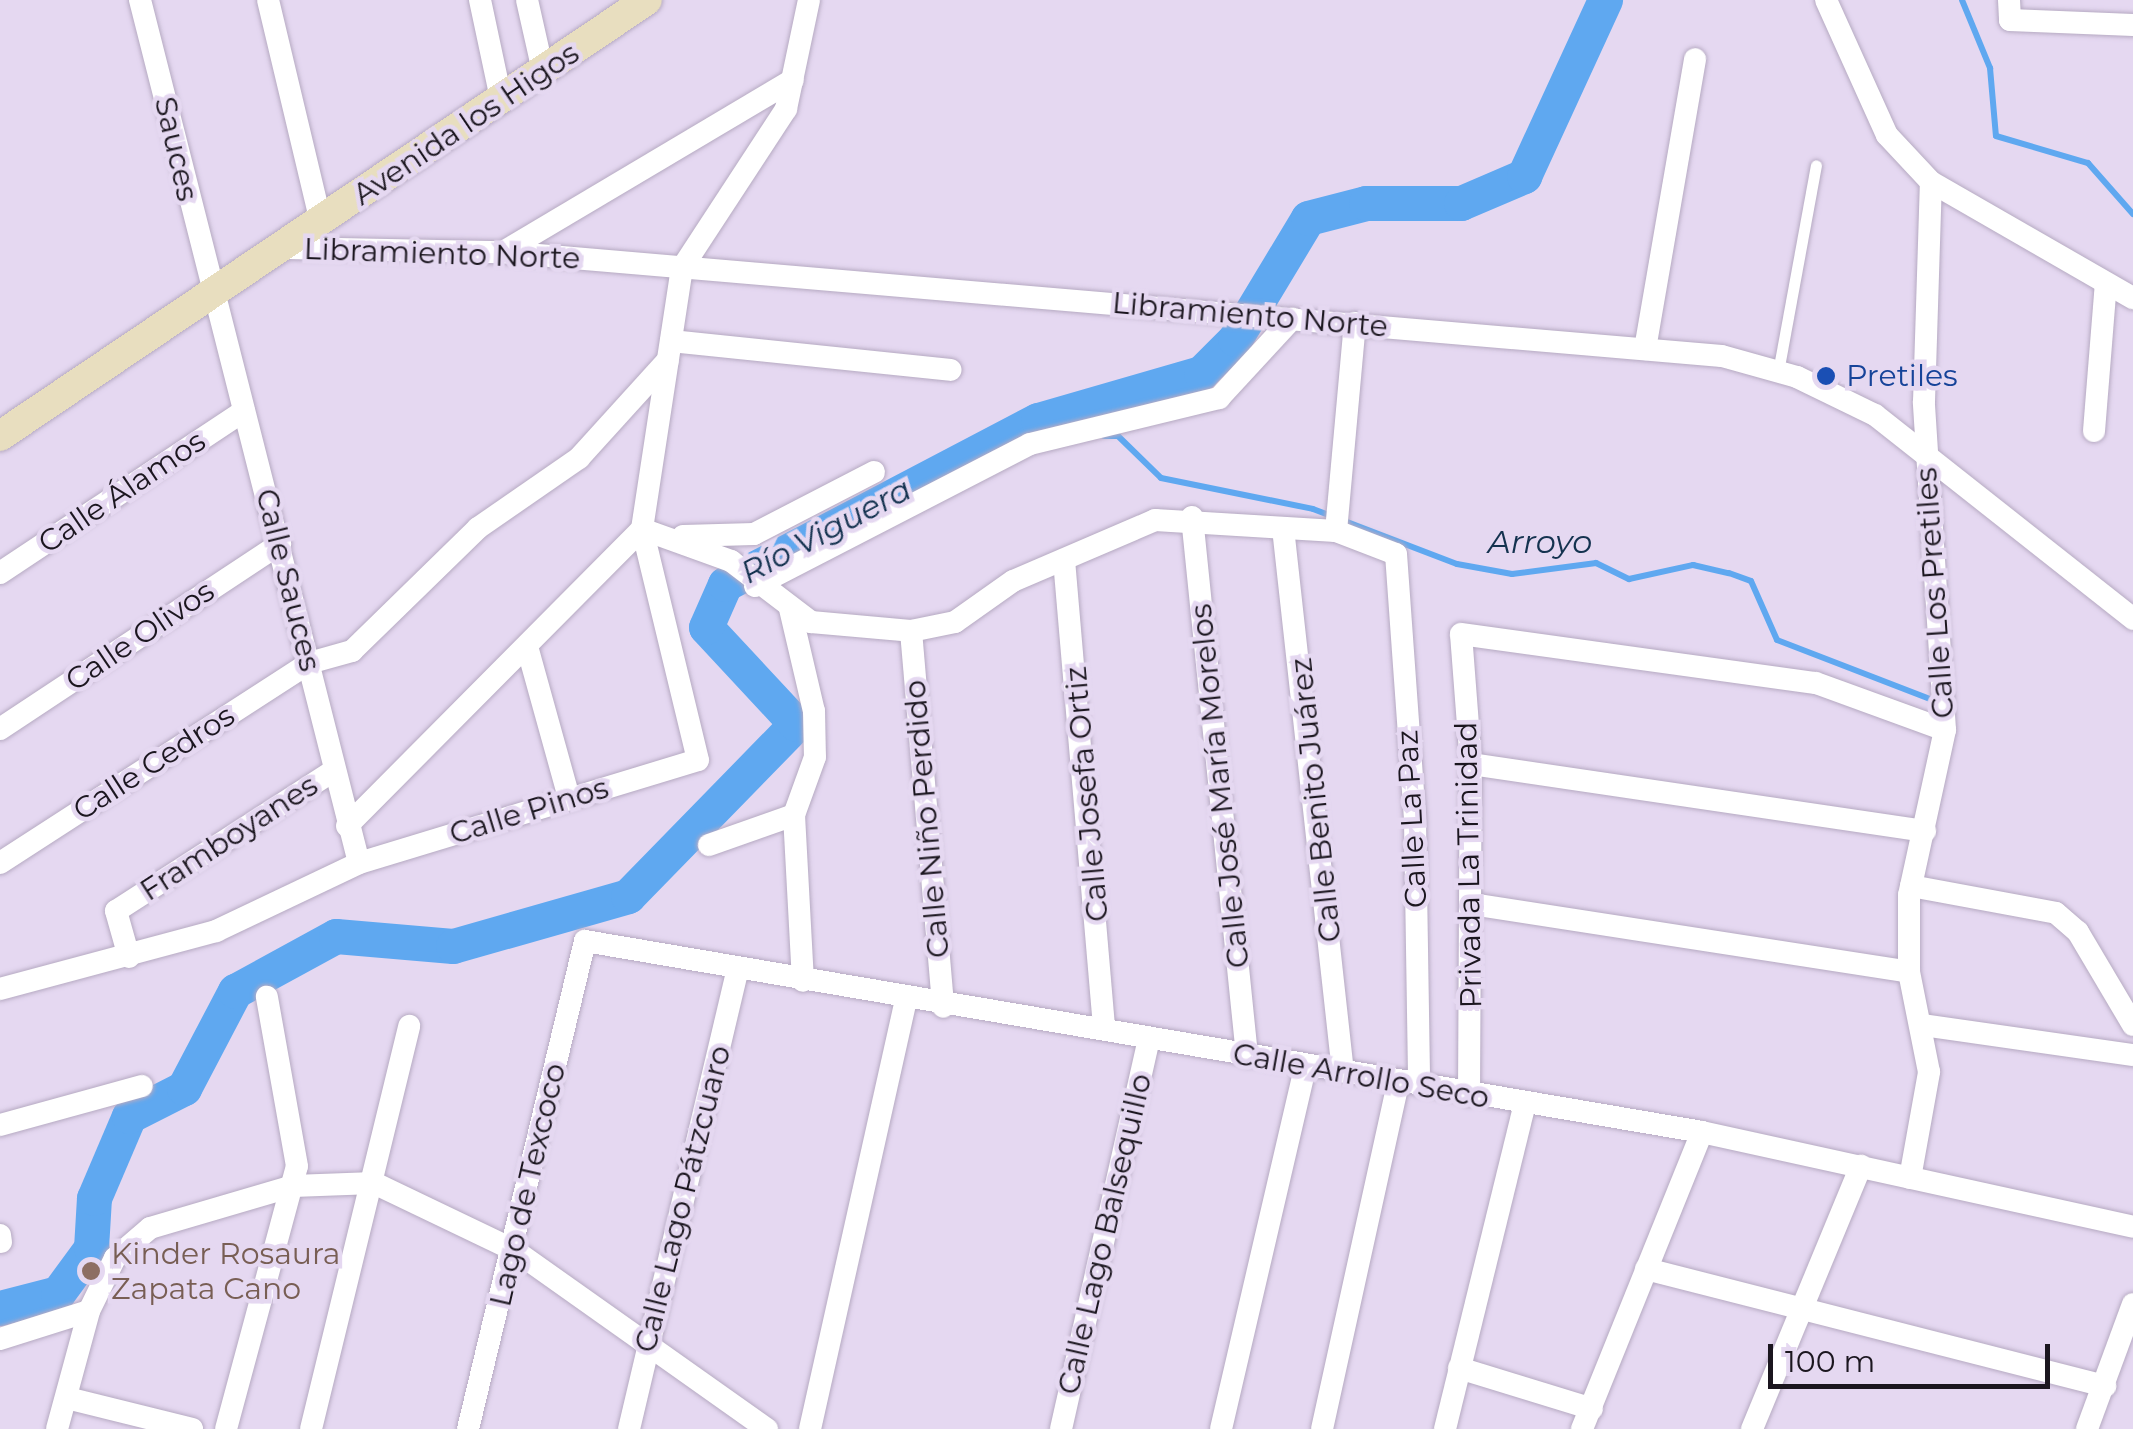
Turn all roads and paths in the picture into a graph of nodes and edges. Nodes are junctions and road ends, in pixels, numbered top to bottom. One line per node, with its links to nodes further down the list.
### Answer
1 (140, 0): 23 (street, Sauces)
2 (268, 0): 17 (street)
3 (480, 0): 14 (street)
4 (527, 0): 12 (street)
5 (647, 0): 8 (street, Avenida los Higos)
6 (809, 0): 13 (street)
7 (1826, 0): 16 (street)
8 (614, 10): 12 (street, Avenida los Higos)
9 (2010, 10): 10 (street)
10 (2133, 25)
11 (1696, 60): 26 (street)
12 (543, 71): 14 (street, Avenida los Higos)
13 (792, 80): 19 (street); 20 (street)
14 (502, 100): 17 (street, Avenida los Higos)
15 (1816, 165): 29 (lane)
16 (1931, 182): 21 (street); 33 (street, Calle Los Pretiles)
17 (321, 223): 18 (street, Avenida los Higos)
18 (285, 248): 19 (street, Libramiento Norte); 23 (street, Avenida los Higos)
19 (503, 252): 20 (street, Libramiento Norte)
20 (682, 268): 24 (street, Libramiento Norte); 27 (street)
21 (2106, 282): 22 (street); 31 (street)
22 (2131, 296)
23 (212, 299): 30 (street, Calle Sauces); 32 (street, Avenida los Higos)
24 (1280, 318): 25 (street, Libramiento Norte); 43 (street)
25 (1355, 324): 26 (street, Libramiento Norte); 36 (street)
26 (1645, 349): 29 (street, Libramiento Norte)
27 (670, 350): 28 (street); 38 (street); 48 (street, Calle Cedros)
28 (951, 370)
29 (1778, 372): 33 (street, Libramiento Norte)
30 (244, 411): 40 (street, Calle Sauces); 42 (street, Calle Álamos)
31 (2094, 431)
32 (0, 436)
33 (1926, 450): 45 (street, Libramiento Norte); 50 (street, Calle Los Pretiles)
34 (874, 472): 39 (street)
35 (1192, 517): 37 (street); 41 (street); 77 (street, Calle José María Morelos)
36 (1336, 520): 37 (street); 80 (street, Calle La Paz)
37 (1283, 528): 79 (street, Calle Benito Juárez)
38 (642, 529): 39 (street); 47 (street); 53 (street, Calle Pinos)
39 (669, 538): 43 (street)
40 (280, 544): 48 (street, Calle Sauces); 49 (street, Calle Olivos)
41 (1064, 560): 46 (street); 74 (street, Calle Josefa Ortiz)
42 (0, 573)
43 (755, 586): 44 (street)
44 (790, 609): 46 (street); 54 (street)
45 (2133, 619)
46 (911, 631): 70 (street, Calle Niño Perdido)
47 (528, 650): 53 (street); 55 (street)
48 (308, 663): 52 (street, Calle Sauces); 58 (street, Calle Cedros)
49 (0, 729)
50 (1945, 730): 51 (street, Privada La Trinidad); 56 (street, Calle Los Pretiles)
51 (1471, 764): 56 (street); 61 (street, Privada La Trinidad)
52 (332, 772): 55 (street, Calle Sauces); 63 (street, Framboyanes)
53 (569, 798): 59 (street, Calle Pinos)
54 (794, 815): 57 (street); 66 (street)
55 (347, 826): 59 (street, Calle Sauces)
56 (1925, 831): 60 (street, Calle Los Pretiles)
57 (709, 844)
58 (0, 863)
59 (360, 863): 63 (street, Calle Pinos)
60 (1911, 886): 65 (street, Calle Los Pretiles); 73 (street)
61 (1472, 904): 65 (street); 82 (street, Privada La Trinidad)
62 (586, 941): 64 (street, Calle Arrollo Seco); 91 (street, Lago de Texcoco)
63 (129, 957): 67 (street, Calle Pinos)
64 (738, 969): 66 (street, Calle Arrollo Seco); 97 (street, Calle Lago Pátzcuaro)
65 (1910, 972): 71 (street, Calle Los Pretiles)
66 (802, 981): 69 (street, Calle Arrollo Seco)
67 (0, 989)
68 (267, 997): 89 (street)
69 (906, 1000): 70 (street, Calle Arrollo Seco); 109 (street)
70 (942, 1006): 74 (street, Calle Arrollo Seco)
71 (1922, 1025): 76 (street); 87 (street, Calle Los Pretiles)
72 (409, 1026): 88 (street)
73 (2133, 1026)
74 (1104, 1028): 75 (street, Calle Arrollo Seco)
75 (1150, 1038): 77 (street, Calle Arrollo Seco); 110 (street, Calle Lago Balsequillo)
76 (2133, 1055)
77 (1246, 1056): 78 (street, Calle Arrollo Seco)
78 (1304, 1066): 79 (street, Calle Arrollo Seco); 111 (street)
79 (1343, 1072): 80 (street, Calle Arrollo Seco)
80 (1409, 1084): 82 (street, Calle Arrollo Seco); 112 (street, Calle La Paz)
81 (142, 1086): 84 (street)
82 (1470, 1096): 83 (street, Calle Arrollo Seco)
83 (1524, 1104): 85 (street, Calle Arrollo Seco); 98 (street)
84 (0, 1125)
85 (1702, 1132): 86 (street, Calle Arrollo Seco); 92 (street)
86 (1861, 1166): 87 (street, Calle Arrollo Seco); 93 (street)
87 (1910, 1178): 90 (street, Calle Arrollo Seco)
88 (374, 1183): 89 (street); 91 (street); 105 (street)
89 (293, 1186): 95 (street); 104 (street)
90 (2133, 1227)
91 (514, 1250): 97 (street); 106 (street, Lago de Texcoco)
92 (1646, 1269): 93 (street); 101 (street)
93 (1805, 1304): 99 (street); 114 (street)
94 (2133, 1304): 99 (street)
95 (89, 1311): 96 (street); 100 (street)
96 (0, 1339)
97 (648, 1339): 107 (street, Calle Lago Pátzcuaro); 108 (street)
98 (1459, 1368): 101 (street); 113 (street)
99 (2105, 1386): 115 (street)
100 (67, 1398): 102 (street); 103 (street)
101 (1587, 1419)
102 (57, 1429)
103 (192, 1429)
104 (226, 1429)
105 (311, 1429)
106 (468, 1429)
107 (628, 1429)
108 (767, 1429)
109 (810, 1429)
110 (1061, 1429)
111 (1221, 1429)
112 (1322, 1429)
113 (1444, 1429)
114 (1752, 1429)
115 (2087, 1429)

